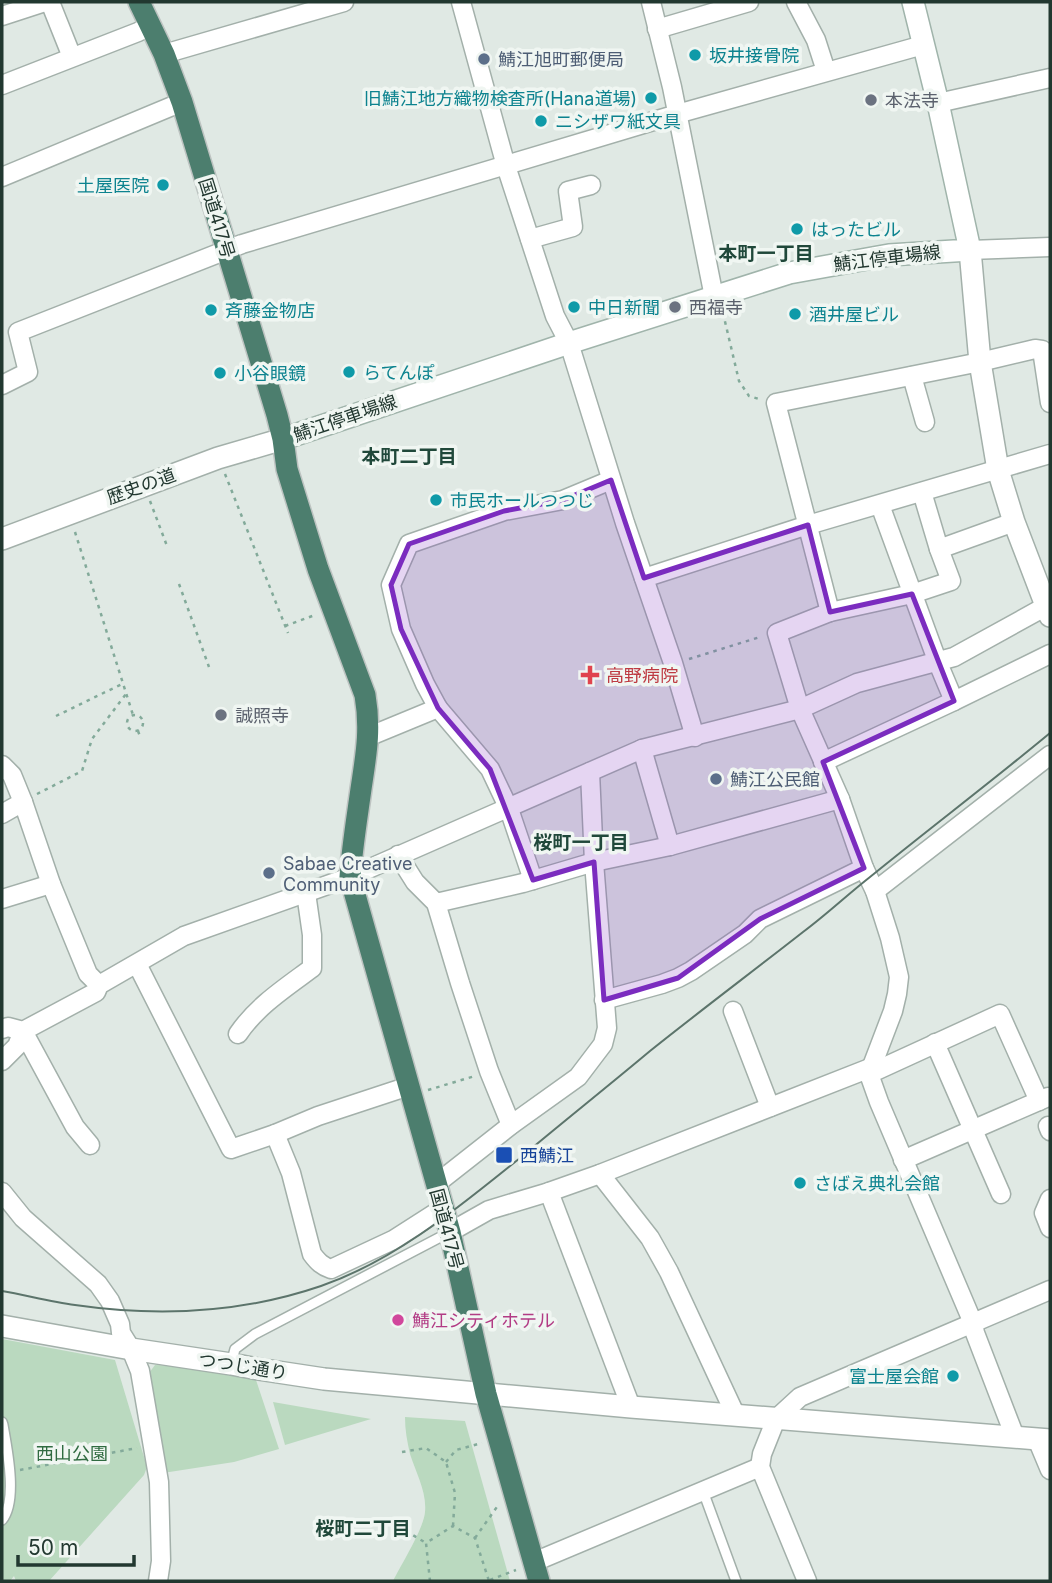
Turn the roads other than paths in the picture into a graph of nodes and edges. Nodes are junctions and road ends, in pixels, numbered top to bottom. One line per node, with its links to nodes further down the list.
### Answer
1 (48, 2): 9 (street); 14 (street)
2 (139, 2): 10 (highway, 国道417号)
3 (344, 2): 13 (street)
4 (461, 2): 21 (street)
5 (651, 2): 11 (street)
6 (749, 2): 11 (street)
7 (796, 2): 15 (street)
8 (913, 2): 12 (street)
9 (2, 16)
10 (150, 25): 13 (highway, 国道417号); 14 (street)
11 (657, 29): 20 (street)
12 (923, 44): 15 (street); 19 (street)
13 (164, 54): 18 (highway, 国道417号)
14 (72, 57): 17 (street)
15 (826, 71): 20 (street)
16 (1050, 82): 19 (street)
17 (2, 85)
18 (182, 102): 22 (street); 27 (highway, 国道417号)
19 (938, 103): 26 (street)
20 (677, 114): 21 (street); 28 (street)
21 (506, 166): 24 (street); 27 (street)
22 (2, 177)
23 (591, 185): 24 (street)
24 (530, 239): 29 (street)
25 (1050, 247): 26 (street)
26 (970, 250): 28 (street, 鯖江停車場線); 30 (street)
27 (226, 251): 32 (street); 35 (highway, 国道417号)
28 (716, 296): 29 (street, 鯖江停車場線)
29 (569, 343): 35 (street, 鯖江停車場線); 38 (street)
30 (980, 362): 31 (street); 33 (street); 37 (street)
31 (912, 376): 34 (street); 42 (street)
32 (2, 385)
33 (1050, 404)
34 (925, 422)
35 (283, 439): 43 (street, 歴史の道); 54 (highway, 国道417号); 69 (highway, 国道417号)
36 (1050, 454): 37 (street)
37 (998, 470): 39 (street); 41 (street)
38 (611, 480): 45 (street); 52 (street)
39 (922, 492): 40 (street); 44 (street)
40 (880, 505): 42 (street); 46 (street)
41 (1014, 522): 44 (street); 47 (street)
42 (808, 525): 45 (street); 48 (street)
43 (2, 539)
44 (939, 549): 46 (street)
45 (644, 578): 55 (street)
46 (912, 594): 48 (street); 50 (street)
47 (1049, 609): 50 (street)
48 (830, 612): 53 (street)
49 (1050, 653): 51 (street)
50 (938, 663): 51 (street); 53 (street)
51 (954, 701): 58 (street)
52 (438, 708): 54 (street); 63 (street)
53 (800, 709): 55 (street); 58 (street)
54 (375, 733): 69 (highway, 国道417号)
55 (695, 737): 56 (street)
56 (642, 749): 60 (street); 65 (street)
57 (1050, 755): 72 (street)
58 (823, 762): 61 (street)
59 (2, 765): 62 (street)
60 (590, 772): 63 (street); 67 (street)
61 (839, 799): 65 (street); 68 (street)
62 (23, 802): 64 (street); 71 (street)
63 (509, 809): 66 (street); 70 (street)
64 (2, 814)
65 (670, 846): 67 (street)
66 (398, 855): 69 (street); 75 (street)
67 (594, 862): 70 (street); 78 (street)
68 (864, 868): 72 (street); 78 (street)
69 (350, 877): 73 (street); 86 (highway, 国道417号)
70 (533, 880): 75 (street)
71 (51, 884): 74 (street); 77 (street)
72 (875, 891): 85 (street)
73 (306, 893): 76 (street); 82 (street)
74 (2, 899)
75 (436, 903): 89 (street)
76 (137, 964): 77 (street); 91 (street)
77 (99, 985): 81 (street)
78 (604, 1000): 89 (street)
79 (733, 1011): 88 (street)
80 (2, 1029): 81 (street)
81 (23, 1031): 84 (street); 92 (street)
82 (239, 1034)
83 (935, 1043): 85 (street); 87 (street); 90 (street)
84 (2, 1061)
85 (869, 1071): 88 (street); 93 (street)
86 (410, 1090): 91 (street); 95 (highway, 国道417号)
87 (1045, 1098): 90 (street)
88 (770, 1107): 94 (street)
89 (511, 1125): 95 (street)
90 (973, 1129): 93 (street); 98 (street)
91 (275, 1133): 100 (street)
92 (90, 1145)
93 (903, 1160): 104 (street)
94 (600, 1174): 97 (street); 110 (street)
95 (436, 1184): 100 (highway, 国道417号)
96 (2, 1192): 106 (street)
97 (549, 1192): 102 (street); 109 (street)
98 (1001, 1194)
99 (1050, 1199): 101 (street)
100 (443, 1208): 102 (highway, 国道417号)
101 (1050, 1228)
102 (450, 1232): 107 (lane); 108 (highway, 国道417号)
103 (1050, 1290): 104 (street)
104 (973, 1323): 111 (street); 113 (street)
105 (2, 1326): 106 (street, つつじ通り)
106 (131, 1349): 107 (street, つつじ通り); 120 (street)
107 (231, 1363): 108 (street, つつじ通り)
108 (486, 1394): 109 (street, つつじ通り); 119 (highway, 国道417号)
109 (631, 1407): 110 (street, つつじ通り)
110 (736, 1416): 111 (street, つつじ通り)
111 (776, 1419): 113 (street, つつじ通り); 115 (street)
112 (2, 1422): 118 (lane)
113 (1016, 1437): 114 (street, つつじ通り)
114 (1044, 1439): 116 (street)
115 (760, 1467): 117 (street); 122 (street)
116 (1050, 1470)
117 (703, 1491): 119 (street); 121 (lane)
118 (2, 1520)
119 (530, 1571)
120 (158, 1581)
121 (736, 1581)
122 (807, 1581)

